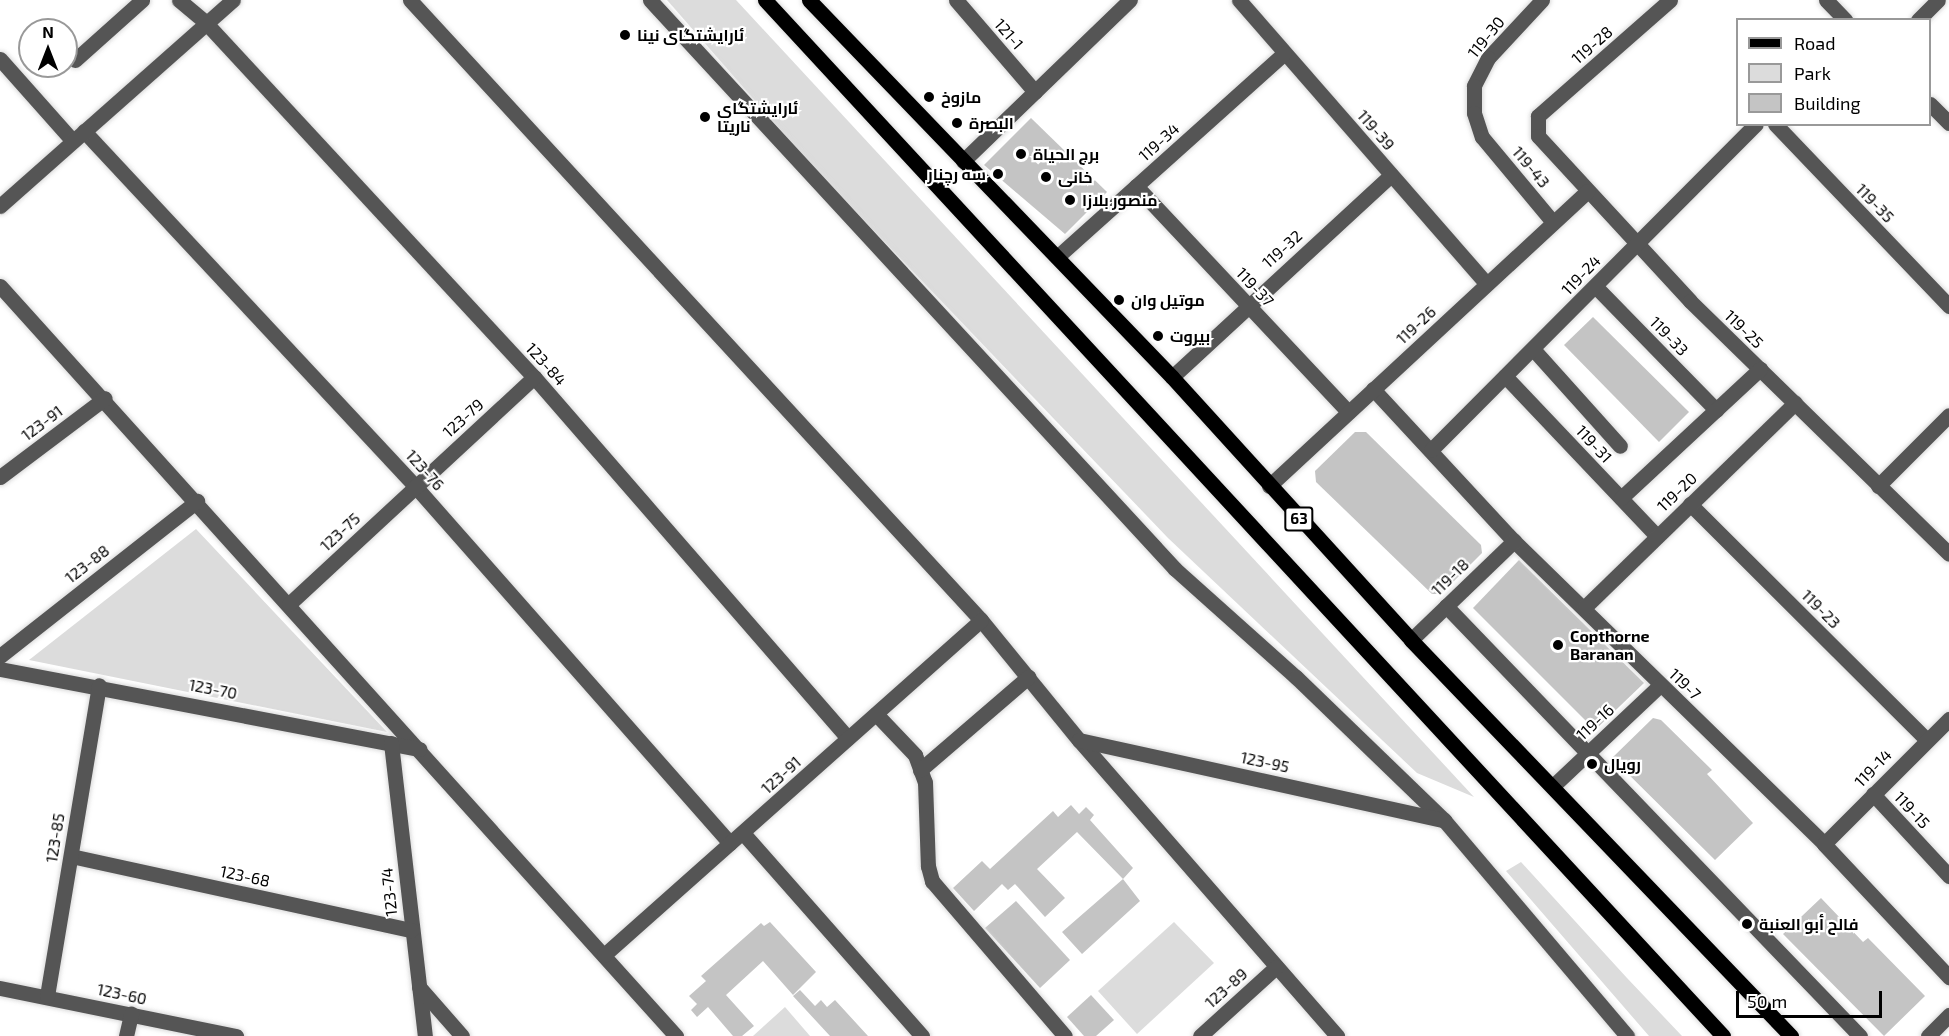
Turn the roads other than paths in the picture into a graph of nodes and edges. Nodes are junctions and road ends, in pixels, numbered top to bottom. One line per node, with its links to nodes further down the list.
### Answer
1 (142, 0): 19 (street)
2 (179, 0): 17 (street, 123-84)
3 (233, 0): 17 (street)
4 (410, 0): 68 (street)
5 (650, 0): 86 (street)
6 (765, 0): 111 (main road, 63)
7 (809, 0): 29 (main road, 63)
8 (956, 0): 21 (street, 121-1)
9 (1130, 0): 21 (street)
10 (1239, 0): 18 (street, 119-39)
11 (1542, 0): 28 (street, 119-30)
12 (1670, 0): 23 (street, 119-28)
13 (1826, 0): 15 (street)
14 (1938, 0): 16 (street)
15 (1843, 18)
16 (1920, 18)
17 (206, 23): 27 (street); 45 (street, 123-84)
18 (1284, 53): 30 (street, 119-39); 31 (street, 119-34)
19 (78, 57)
20 (0, 59): 27 (street, 123-76)
21 (1035, 92): 29 (street)
22 (1931, 106): 24 (street)
23 (1538, 116): 32 (street, 119-25)
24 (1949, 123)
25 (1754, 126): 35 (street, 119-24)
26 (1777, 126): 41 (street, 119-35)
27 (78, 136): 33 (street); 56 (street, 123-76)
28 (1482, 137): 34 (street, 119-43)
29 (963, 161): 36 (main road, 63)
30 (1391, 174): 37 (street, 119-39); 40 (street, 119-32)
31 (1136, 186): 36 (street, 119-34); 40 (street, 119-37)
32 (1588, 191): 34 (street, 119-26); 35 (street, 119-25)
33 (0, 206)
34 (1552, 221): 37 (street, 119-26)
35 (1636, 242): 39 (street, 119-24); 43 (street, 119-25)
36 (1057, 257): 46 (main road, 63)
37 (1486, 284): 47 (street, 119-26)
38 (0, 286): 48 (street)
39 (1596, 287): 42 (street, 119-24); 50 (street, 119-33)
40 (1247, 305): 46 (street, 119-32); 51 (street, 119-37)
41 (1949, 306)
42 (1533, 349): 44 (street, 119-24); 53 (street)
43 (1760, 369): 49 (street, 119-25); 50 (street)
44 (1505, 376): 54 (street, 119-24); 59 (street, 119-31)
45 (534, 377): 56 (street, 123-79); 77 (street, 123-84)
46 (1172, 377): 57 (main road, 63)
47 (1373, 389): 51 (street, 119-26); 54 (street, 119-7)
48 (105, 398): 55 (street, 123-91); 60 (street)
49 (1795, 403): 58 (street, 119-25); 61 (street, 119-20)
50 (1716, 410): 59 (street)
51 (1348, 412): 57 (street, 119-26)
52 (1949, 415): 58 (street)
53 (1620, 446)
54 (1431, 450): 63 (street, 119-7)
55 (0, 477)
56 (415, 486): 65 (street, 123-75); 88 (street, 123-76)
57 (1269, 486): 69 (main road, 63)
58 (1878, 486): 64 (street, 119-25)
59 (1621, 498): 62 (street, 119-31)
60 (197, 501): 65 (street); 70 (street, 123-88)
61 (1690, 504): 62 (street, 119-20); 78 (street, 119-23)
62 (1657, 536): 67 (street, 119-20)
63 (1514, 541): 66 (street, 119-18); 67 (street, 119-7)
64 (1949, 554)
65 (289, 604): 81 (street)
66 (1446, 606): 69 (street, 119-18); 82 (street)
67 (1585, 607): 74 (street, 119-7)
68 (981, 620): 72 (street); 75 (street, 123-91)
69 (1411, 640): 84 (main road, 63)
70 (0, 656)
71 (0, 669): 73 (street, 123-70)
72 (1028, 677): 79 (street); 83 (street)
73 (99, 685): 80 (street, 123-70); 90 (street, 123-85)
74 (1660, 686): 82 (street, 119-16); 89 (street, 119-7)
75 (876, 714): 77 (street, 123-91); 83 (street)
76 (1949, 719): 78 (street, 119-14)
77 (848, 738): 87 (street, 123-91)
78 (1926, 739): 85 (street, 119-14)
79 (1079, 740): 86 (street, 123-95); 94 (street)
80 (391, 743): 81 (street, 123-70); 92 (street, 123-74)
81 (419, 749): 93 (street)
82 (1588, 753): 84 (street, 119-16); 113 (street)
83 (920, 770): 107 (street)
84 (1554, 785): 112 (main road, 63)
85 (1873, 794): 89 (street, 119-14); 91 (street, 119-15)
86 (1444, 820): 110 (street)
87 (743, 833): 88 (street, 123-91); 106 (street)
88 (730, 843): 93 (street, 123-91)
89 (1824, 843): 95 (street, 119-7)
90 (71, 856): 92 (street, 123-68); 98 (street, 123-85)
91 (1949, 876)
92 (411, 930): 96 (street, 123-74)
93 (604, 955): 105 (street)
94 (1276, 967): 108 (street, 123-89); 109 (street)
95 (1949, 977)
96 (418, 987): 103 (street, 123-74); 104 (street)
97 (0, 988): 98 (street, 123-60)
98 (47, 996): 99 (street, 123-60)
99 (131, 1014): 101 (street); 102 (street, 123-60)
100 (1949, 1015): 114 (street)
101 (126, 1036)
102 (236, 1036)
103 (425, 1036)
104 (462, 1036)
105 (676, 1036)
106 (922, 1036)
107 (1065, 1036)
108 (1200, 1036)
109 (1337, 1036)
110 (1627, 1036)
111 (1723, 1036)
112 (1791, 1036)
113 (1860, 1036)
114 (1928, 1036)

